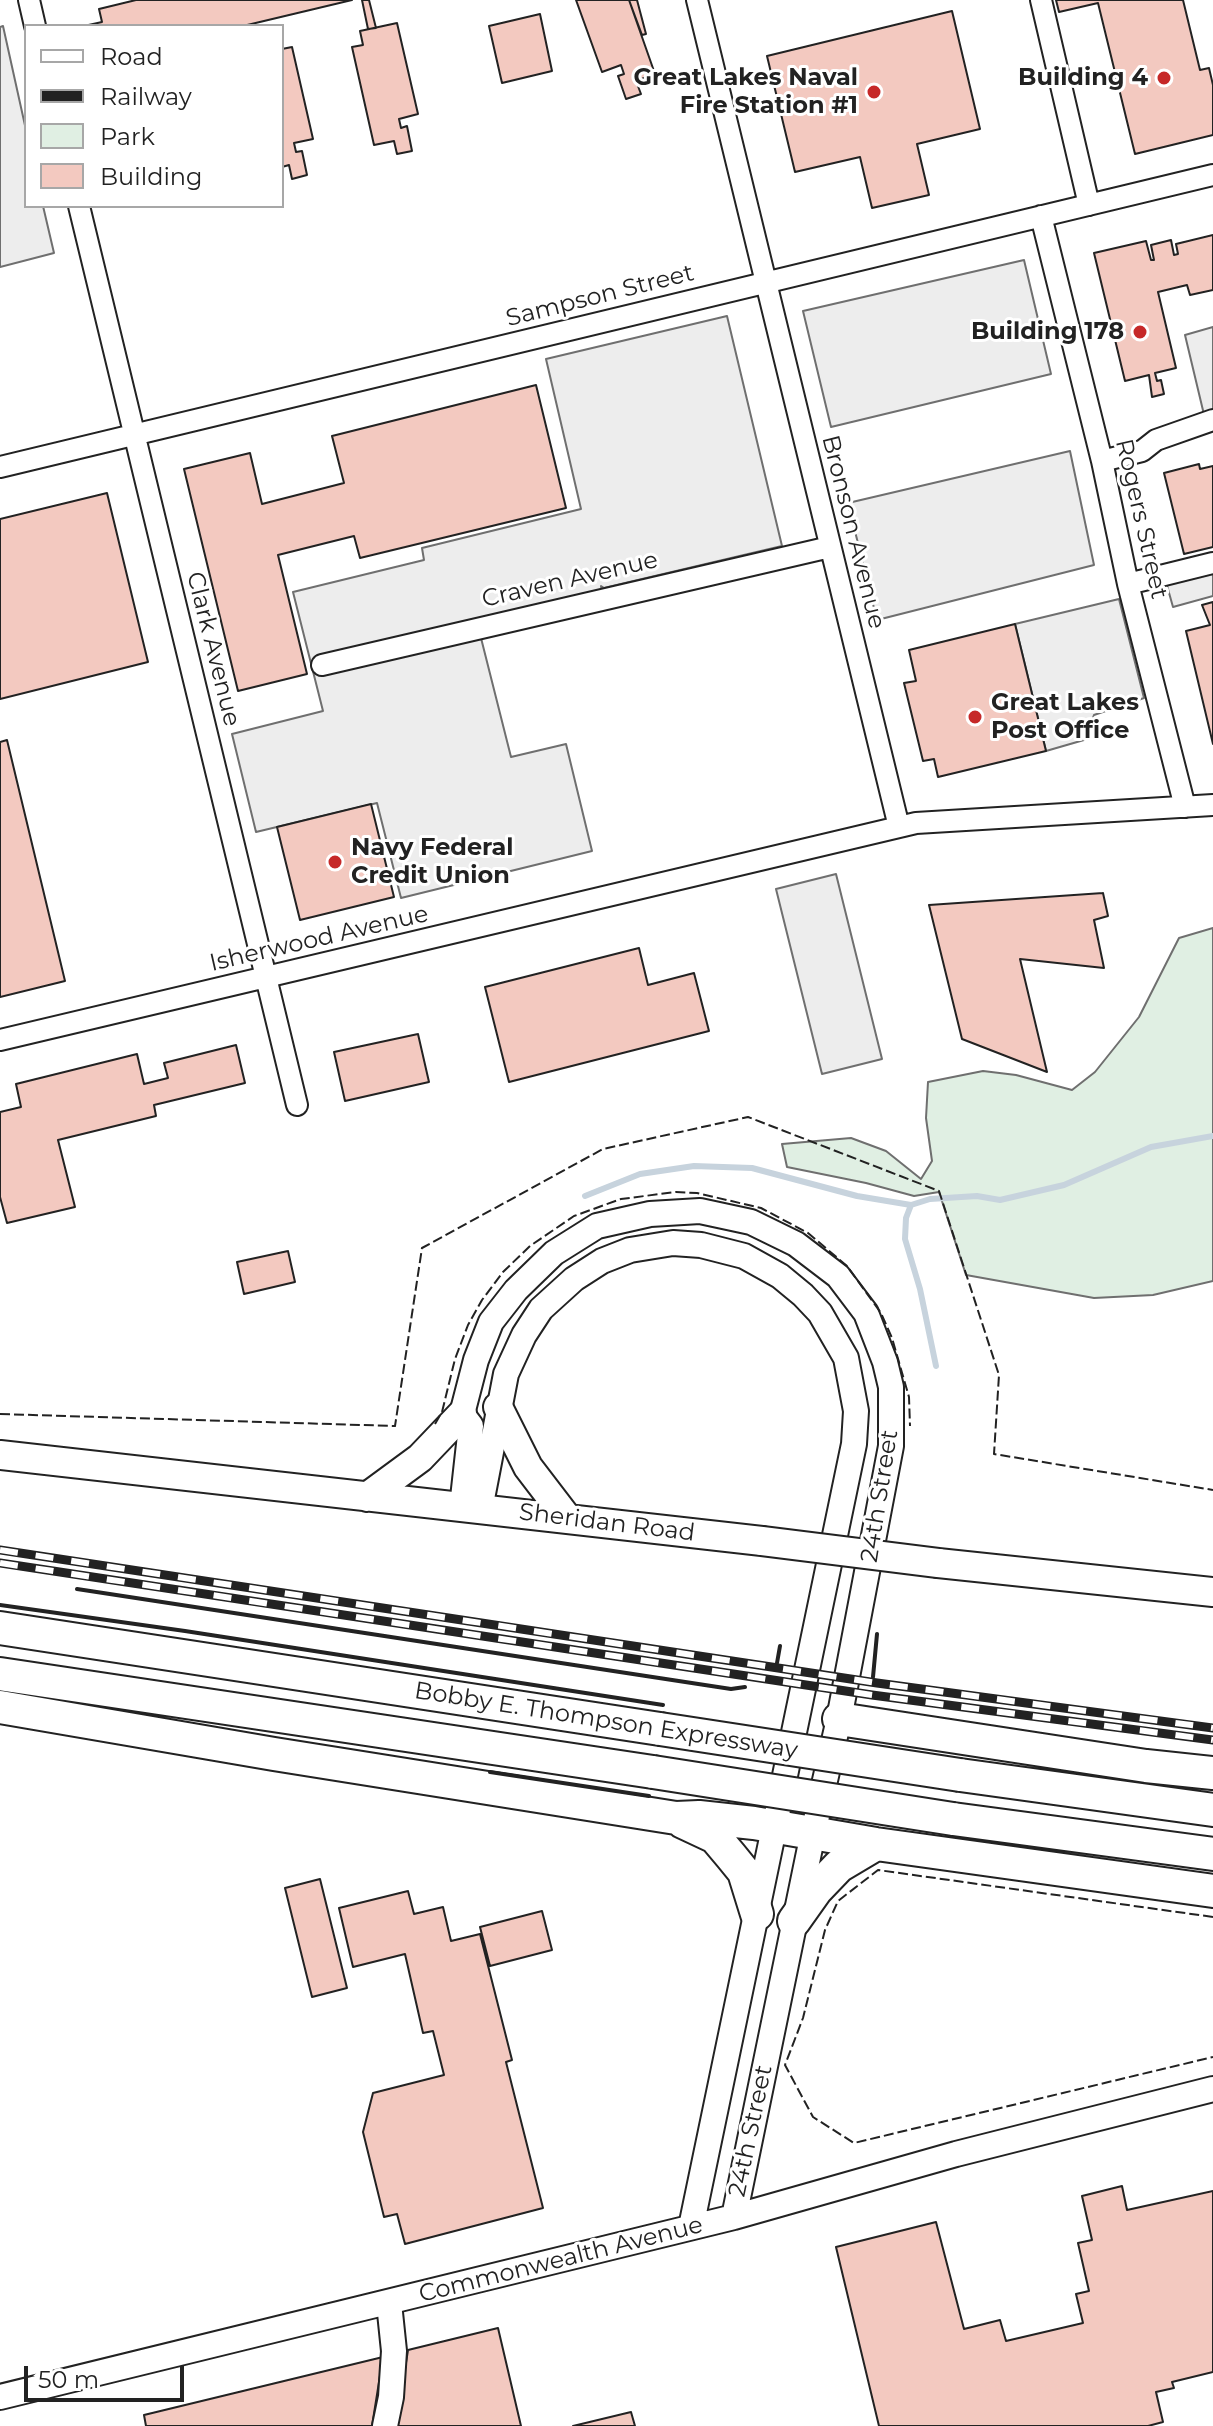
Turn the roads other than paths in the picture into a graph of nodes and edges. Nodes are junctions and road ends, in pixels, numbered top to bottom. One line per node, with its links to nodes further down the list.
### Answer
1 (29, 0): 4 (street)
2 (697, 0): 9 (street, Bronson Avenue)
3 (1041, 0): 6 (street)
4 (35, 24)
5 (1213, 175): 6 (street, Sampson Street)
6 (1089, 205): 8 (street, Sampson Street)
7 (79, 208): 11 (street, Clark Avenue)
8 (1041, 216): 9 (street, Sampson Street); 12 (street, Rogers Street)
9 (766, 283): 11 (street, Sampson Street); 14 (street, Bronson Avenue)
10 (1213, 420): 12 (street)
11 (135, 435): 13 (street, Sampson Street); 21 (street, Clark Avenue)
12 (1102, 461): 16 (street, Rogers Street)
13 (0, 467)
14 (830, 547): 17 (street, Craven Avenue); 20 (street, Bronson Avenue)
15 (1213, 563): 16 (street)
16 (1128, 584): 19 (street, Rogers Street)
17 (322, 665)
18 (1213, 805): 19 (street)
19 (1185, 807): 20 (street)
20 (899, 827): 21 (street, Isherwood Avenue)
21 (266, 978): 22 (street, Isherwood Avenue); 23 (street, Clark Avenue)
22 (0, 1040)
23 (297, 1105)
24 (498, 1407): 28 (street, 24th Street); 29 (main road); 38 (street, 24th Street)
25 (462, 1414): 27 (main road); 28 (street, 24th Street); 34 (street, 24th Street)
26 (0, 1455): 27 (main road, Sheridan Road)
27 (367, 1497): 28 (main road, Sheridan Road)
28 (471, 1508): 29 (main road, Sheridan Road)
29 (567, 1518): 30 (main road, Sheridan Road, bridge)
30 (1213, 1592)
31 (0, 1628): 36 (highway, Bobby E. Thompson Expressway, bridge)
32 (0, 1674): 41 (highway, Bobby E. Thompson Expressway, bridge)
33 (0, 1707): 37 (highway)
34 (839, 1719): 35 (highway); 39 (street, 24th Street)
35 (1213, 1773)
36 (1213, 1810)
37 (676, 1818): 38 (highway); 43 (highway)
38 (776, 1827): 39 (highway); 43 (street, 24th Street)
39 (813, 1833): 40 (highway); 44 (street, 24th Street)
40 (876, 1844): 42 (highway); 44 (highway)
41 (1213, 1854)
42 (1213, 1891)
43 (757, 1914): 47 (street, 24th Street)
44 (794, 1921): 46 (street, 24th Street)
45 (1213, 2089): 46 (street, Commonwealth Avenue)
46 (734, 2217): 47 (street, Commonwealth Avenue)
47 (691, 2227): 48 (street, Commonwealth Avenue)
48 (389, 2303): 49 (street, Commonwealth Avenue); 50 (street)
49 (0, 2397)
50 (385, 2426)

